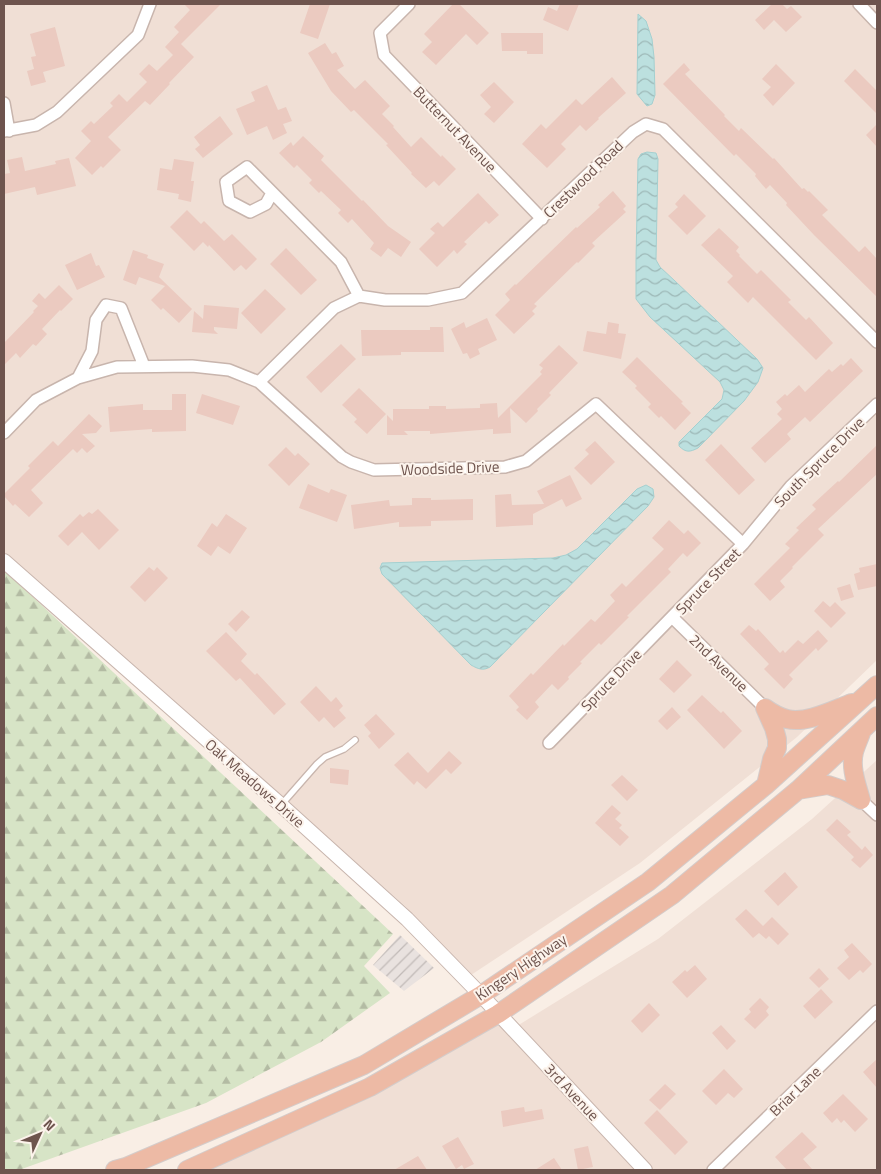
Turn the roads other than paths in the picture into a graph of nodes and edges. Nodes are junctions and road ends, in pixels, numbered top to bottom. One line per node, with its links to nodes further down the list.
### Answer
1 (150, 4): 6 (street)
2 (409, 4): 8 (street, Butternut Avenue)
3 (858, 4): 4 (street)
4 (877, 23)
5 (4, 103): 6 (street)
6 (6, 131)
7 (272, 193): 9 (street)
8 (542, 219): 9 (street, Crestwood Road); 10 (street, Crestwood Road)
9 (359, 296): 13 (street)
10 (877, 342)
11 (144, 366): 12 (street, Woodside Drive); 12 (street); 13 (street, Woodside Drive)
12 (78, 378): 15 (street, Woodside Drive)
13 (259, 382): 16 (street, Woodside Drive)
14 (877, 404): 16 (street, South Spruce Drive)
15 (4, 433)
16 (744, 544): 18 (street, Spruce Street)
17 (4, 561): 29 (street, Oak Meadows Drive)
18 (673, 618): 21 (street, 2nd Avenue); 25 (street, Spruce Drive)
19 (877, 685): 20 (highway, Kingery Highway)
20 (861, 699): 21 (highway); 26 (highway, Kingery Highway)
21 (765, 708): 26 (highway)
22 (877, 716): 23 (highway, Kingery Highway)
23 (862, 731): 27 (highway, Kingery Highway); 28 (highway)
24 (355, 740): 29 (lane)
25 (549, 743)
26 (766, 785): 31 (highway, Kingery Highway)
27 (798, 790): 28 (highway); 33 (highway, Kingery Highway)
28 (861, 800): 30 (street)
29 (281, 805): 31 (street, Oak Meadows Drive)
30 (877, 815)
31 (481, 995): 33 (street, Oak Meadows Drive); 34 (highway, Kingery Highway)
32 (877, 1011): 37 (street, Briar Lane)
33 (498, 1014): 35 (highway, Kingery Highway); 36 (street, 3rd Avenue)
34 (115, 1170)
35 (187, 1170)
36 (645, 1170)
37 (713, 1170)

